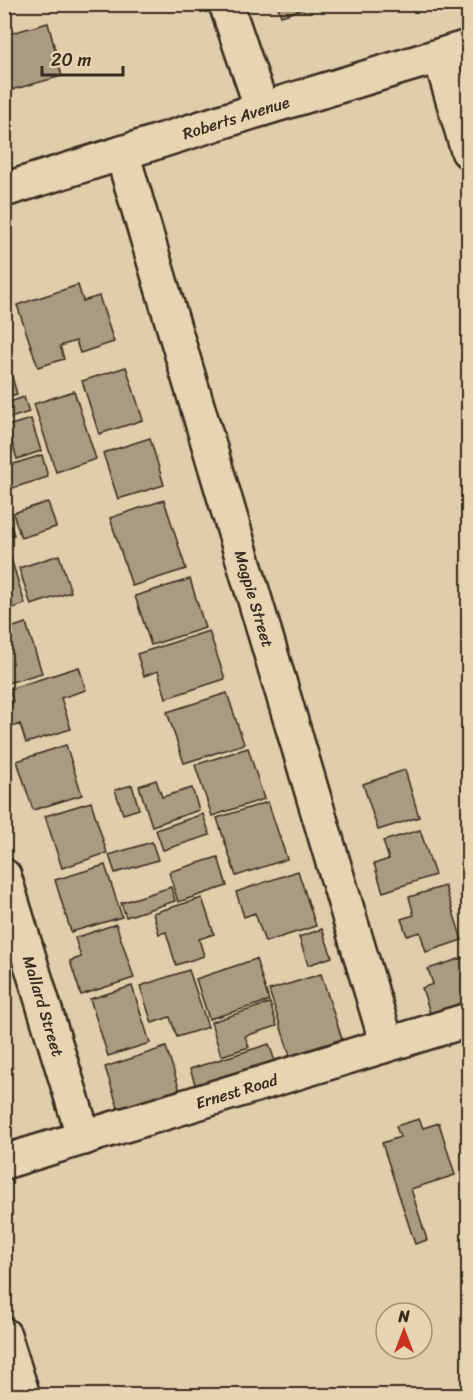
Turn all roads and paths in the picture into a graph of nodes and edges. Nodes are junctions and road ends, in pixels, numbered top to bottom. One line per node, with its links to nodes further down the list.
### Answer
1 (226, 4): 3 (street)
2 (454, 52): 3 (street, Roberts Avenue); 4 (street)
3 (262, 109): 5 (street, Roberts Avenue)
4 (468, 152)
5 (122, 153): 6 (street, Roberts Avenue); 9 (street, Magpie Street)
6 (4, 189)
7 (4, 876): 10 (street, Mallard Street)
8 (468, 1020): 9 (street, Ernest Road)
9 (387, 1044): 10 (street, Ernest Road)
10 (84, 1138): 11 (street, Ernest Road)
11 (4, 1162)
12 (4, 1335): 13 (street)
13 (23, 1395)

